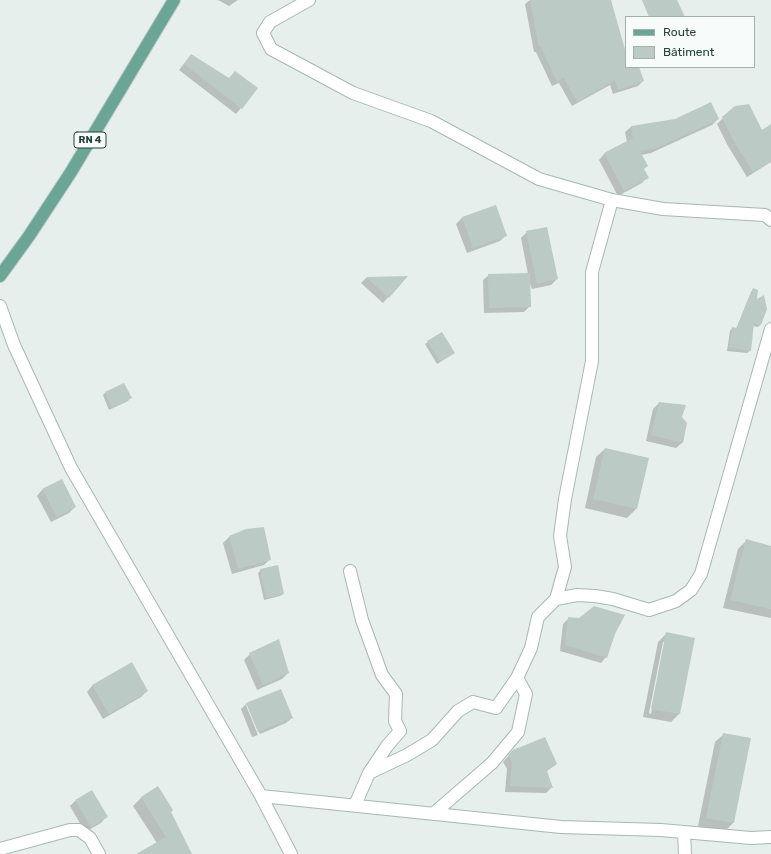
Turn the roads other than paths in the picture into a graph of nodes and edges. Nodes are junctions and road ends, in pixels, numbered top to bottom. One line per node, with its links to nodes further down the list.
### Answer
1 (174, 0): 5 (main road, RN 4)
2 (309, 0): 3 (street)
3 (612, 200): 4 (street); 9 (street)
4 (771, 220)
5 (0, 276)
6 (0, 306): 12 (street)
7 (771, 329): 9 (street)
8 (350, 571): 11 (street)
9 (556, 599): 10 (street)
10 (518, 678): 11 (street); 14 (street)
11 (369, 773): 13 (street)
12 (261, 796): 13 (street); 19 (street)
13 (355, 805): 14 (street)
14 (433, 814): 15 (street)
15 (684, 832): 16 (street); 20 (street)
16 (771, 837)
17 (0, 849): 18 (street)
18 (99, 854)
19 (291, 854)
20 (685, 854)

